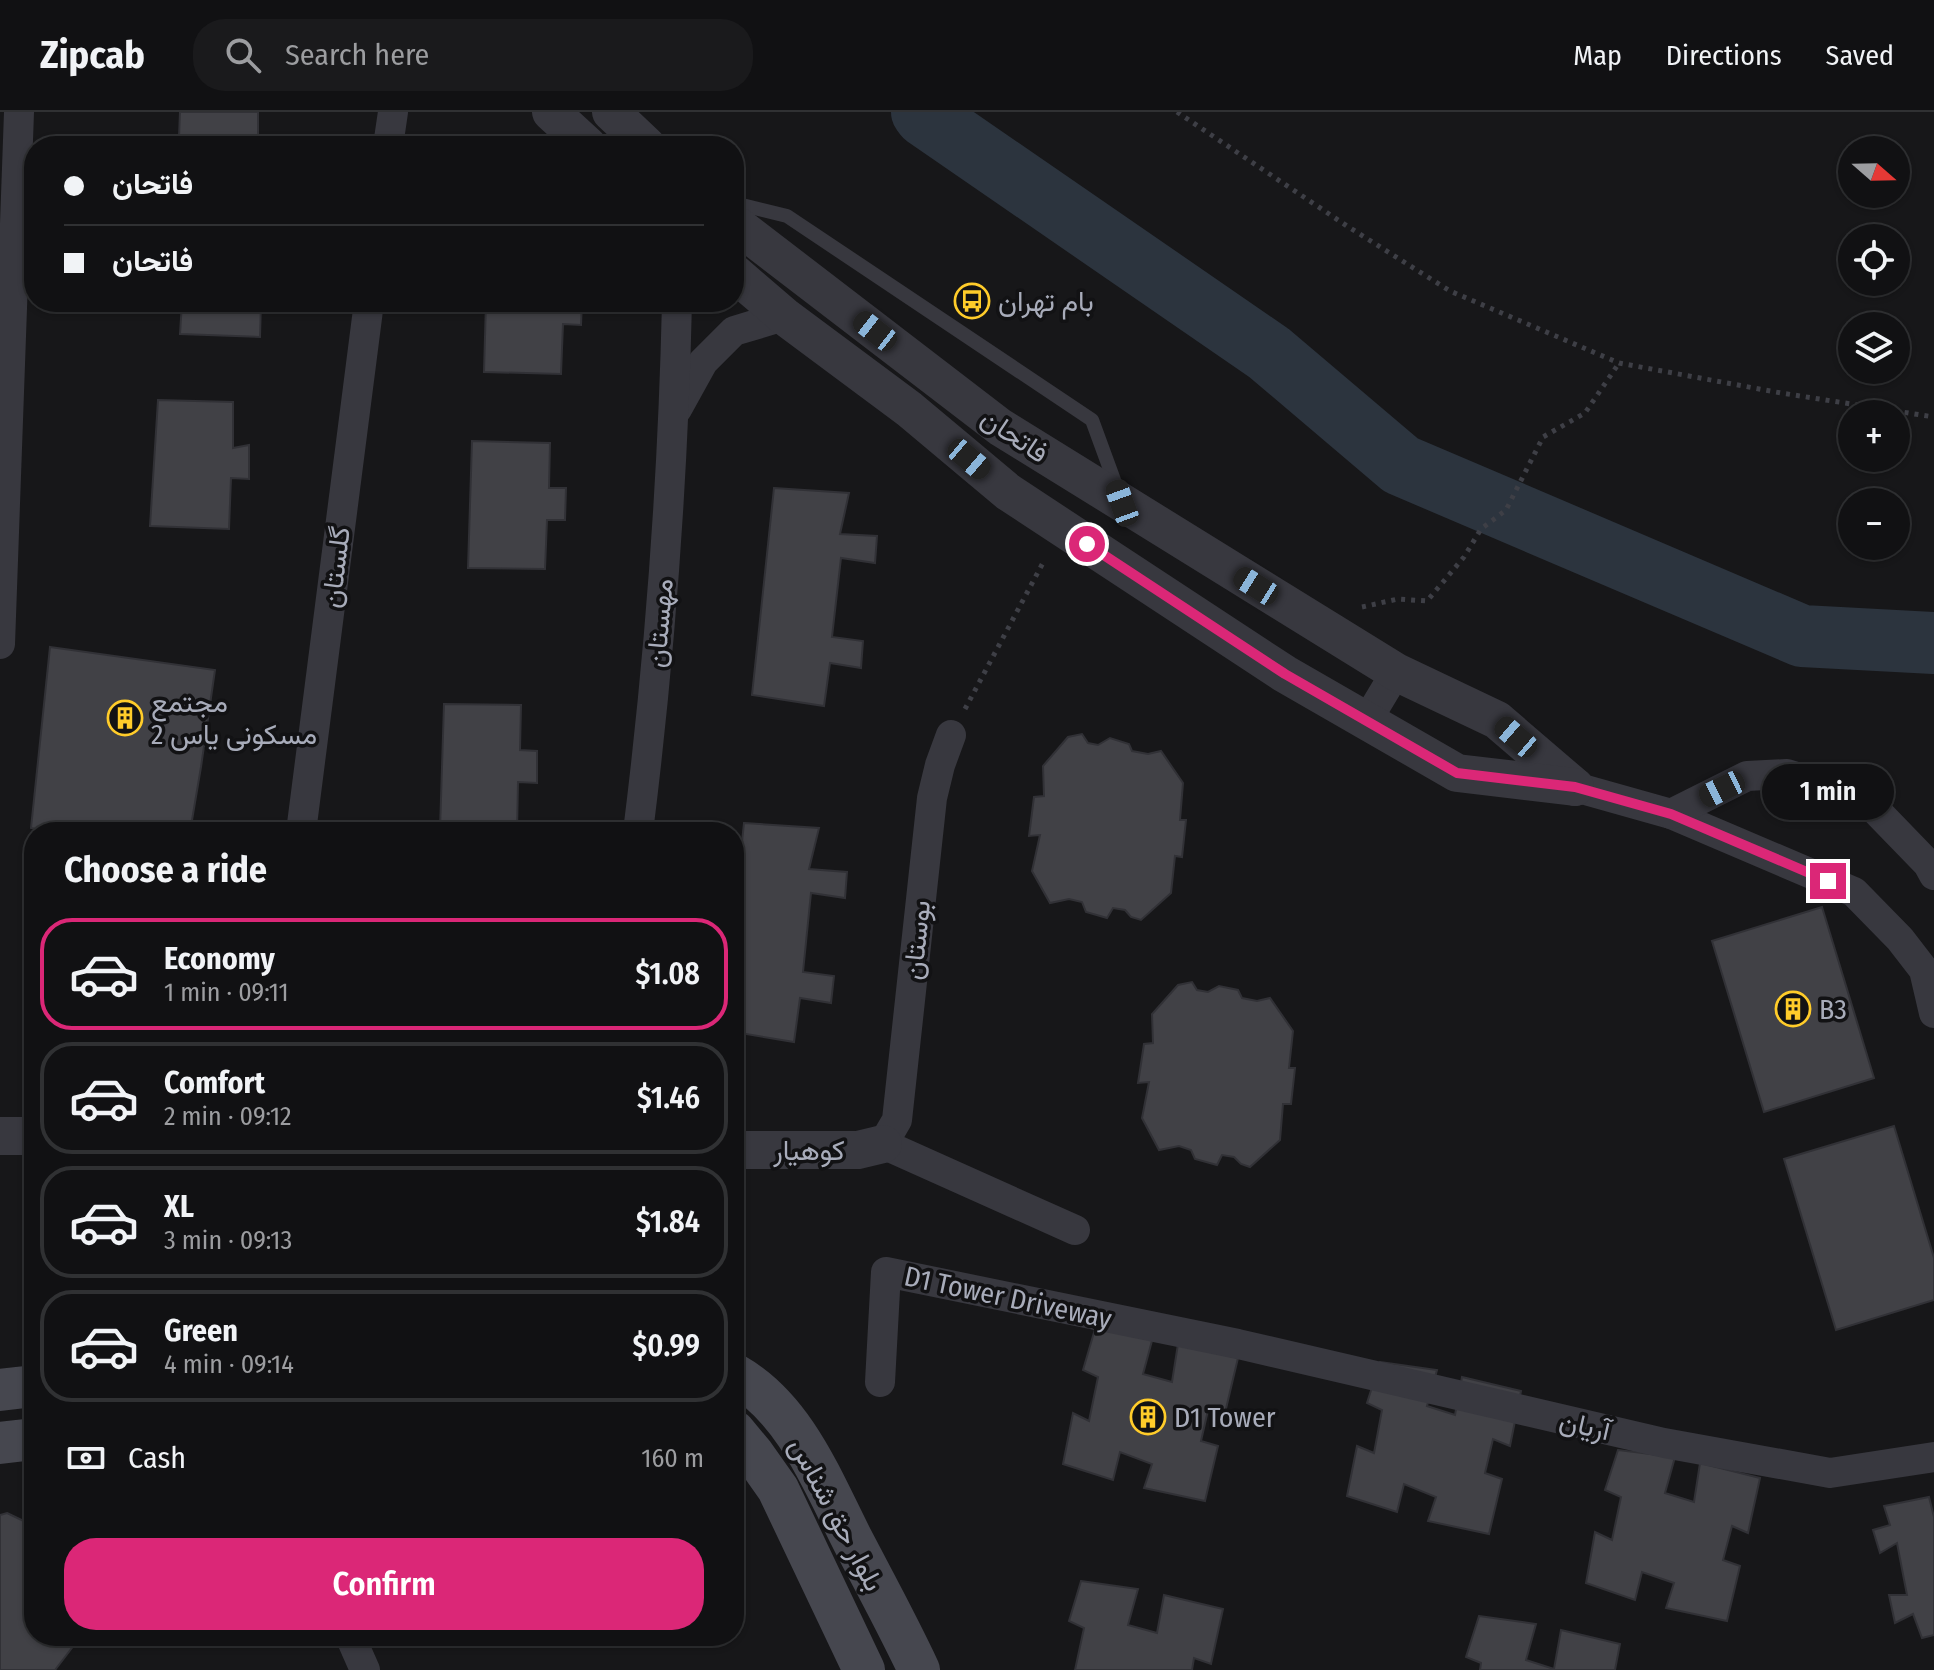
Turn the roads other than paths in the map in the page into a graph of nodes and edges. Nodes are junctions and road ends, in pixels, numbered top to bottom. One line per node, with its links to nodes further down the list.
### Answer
1 (19, 112): 16 (street)
2 (393, 112): 5 (street)
3 (551, 112): 6 (street)
4 (611, 112): 7 (street)
5 (389, 136)
6 (577, 136)
7 (636, 136)
8 (744, 205): 15 (lane)
9 (744, 231): 15 (street, فاتحان)
10 (744, 282): 13 (street, فاتحان)
11 (368, 312): 22 (street, گلستان)
12 (677, 312): 14 (street, مهستان)
13 (784, 316): 14 (street, مهستان); 18 (street, فاتحان)
14 (674, 414): 23 (street, مهستان)
15 (1122, 503): 17 (street, فاتحان)
16 (0, 644)
17 (1396, 672): 18 (street); 20 (street, فاتحان)
18 (1366, 722): 20 (street, فاتحان)
19 (951, 735): 28 (street, بوستان)
20 (1575, 787): 21 (street, فاتحان)
21 (1671, 814): 24 (street); 25 (street, فاتحان)
22 (302, 822)
23 (639, 822)
24 (1934, 875)
25 (1934, 1013)
26 (0, 1136): 27 (street)
27 (24, 1136)
28 (883, 1144): 29 (street, کوهیار); 30 (street)
29 (744, 1150)
30 (1075, 1230)
31 (1238, 1344): 33 (street, D1 Tower Driveway); 39 (street, آریان)
32 (744, 1381): 43 (main road, بلوار حق شناس)
33 (880, 1382)
34 (24, 1387): 35 (main road)
35 (0, 1390)
36 (24, 1440): 37 (main road)
37 (0, 1443)
38 (744, 1443): 42 (main road, بلوار حق شناس)
39 (1934, 1457)
40 (354, 1646): 41 (street)
41 (365, 1670)
42 (864, 1670)
43 (919, 1670)

